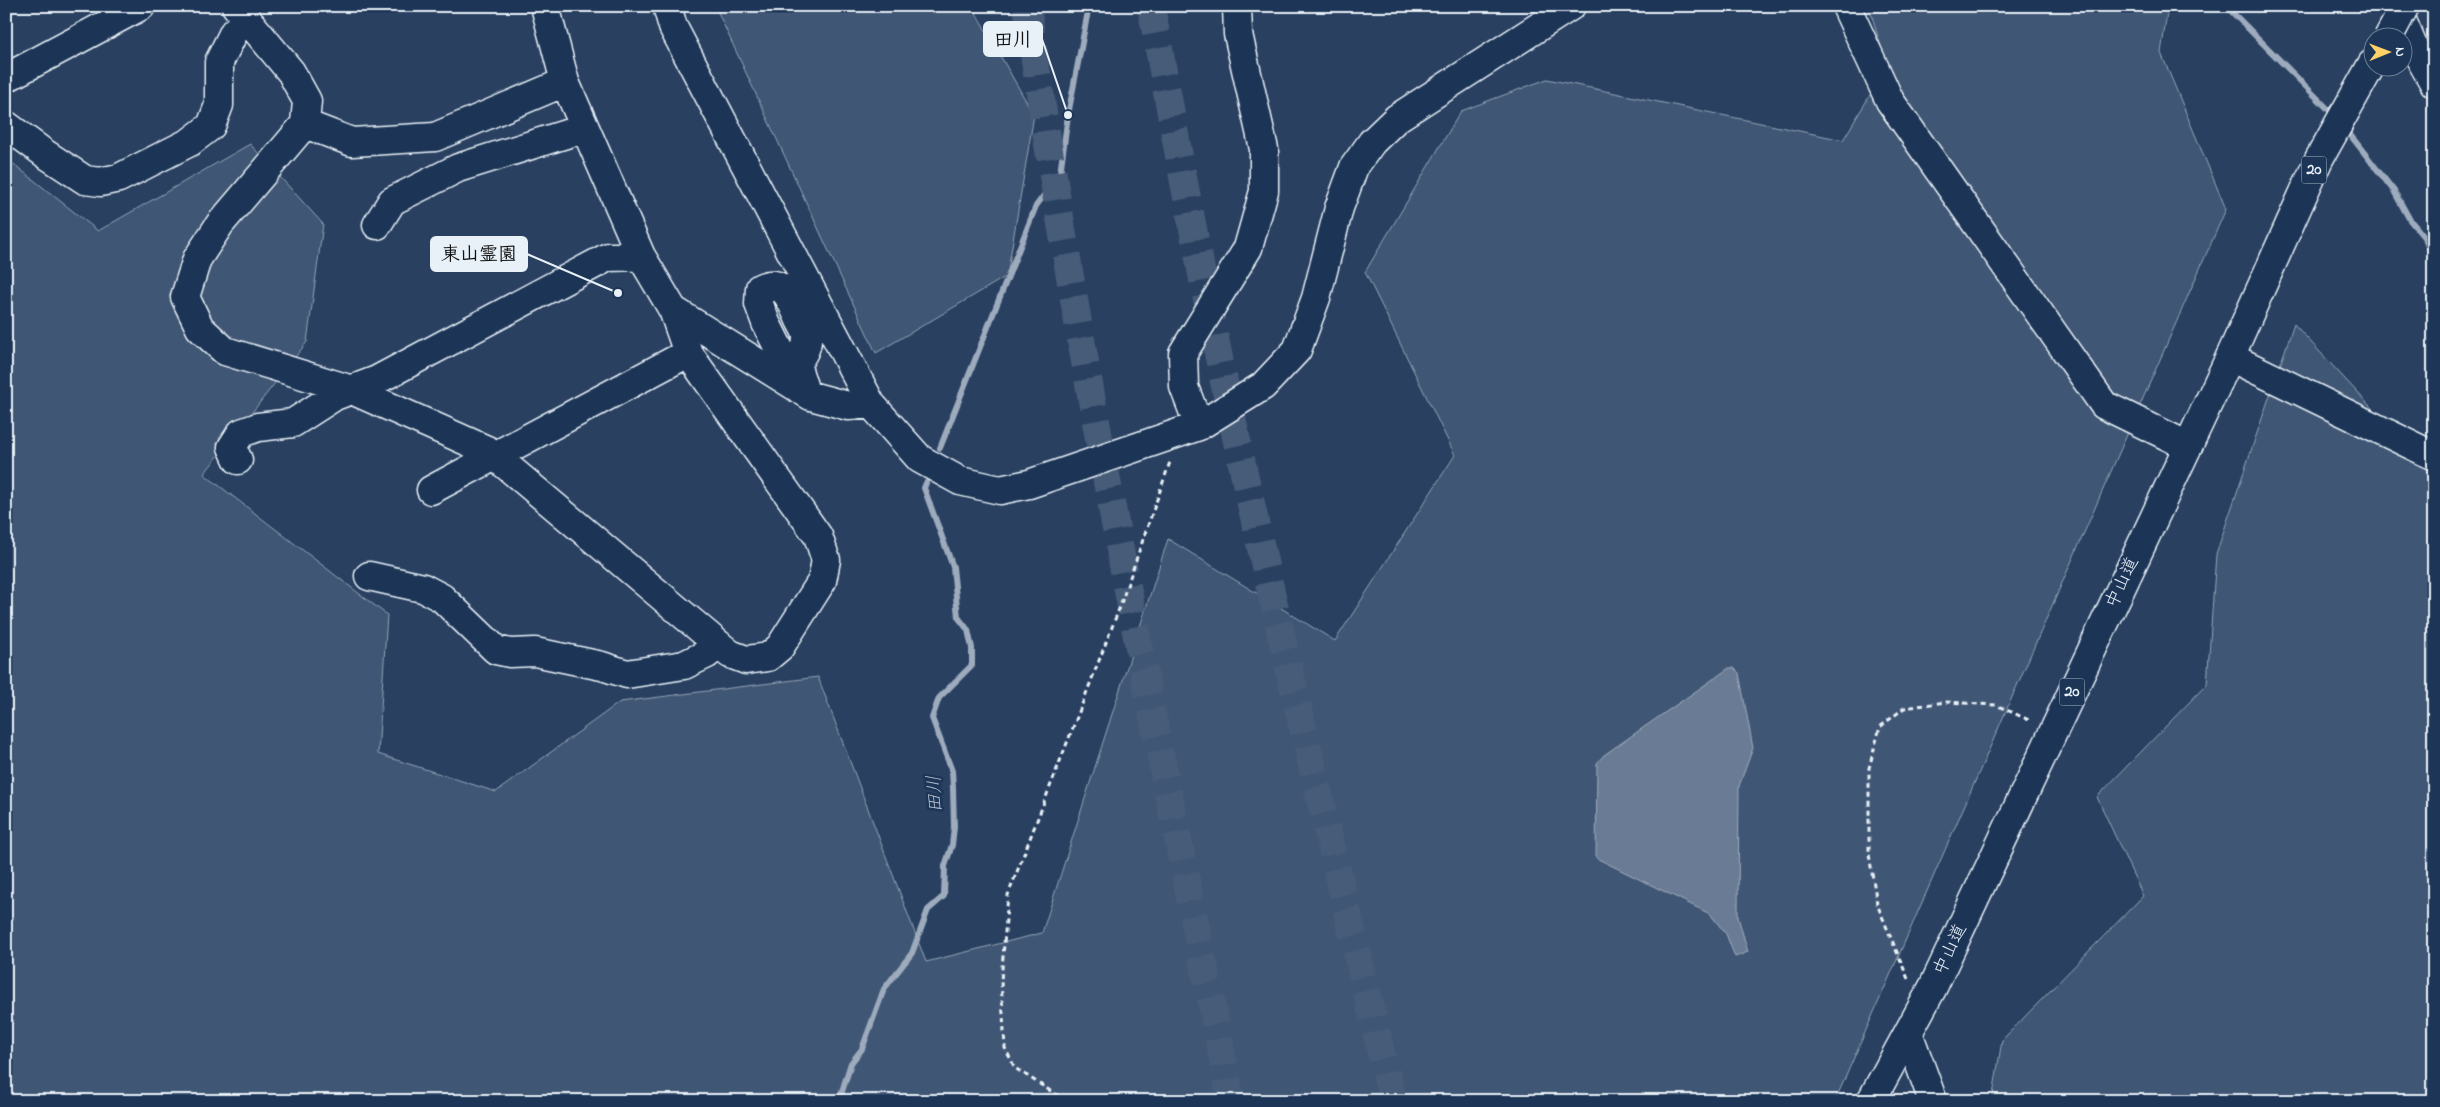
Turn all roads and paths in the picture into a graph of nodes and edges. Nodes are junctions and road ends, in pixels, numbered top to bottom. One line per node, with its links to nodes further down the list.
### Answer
1 (141, 6): 11 (main road)
2 (545, 6): 13 (main road)
3 (667, 6): 26 (main road)
4 (1237, 6): 27 (main road)
5 (1571, 6): 27 (main road)
6 (1846, 6): 28 (main road)
7 (2396, 6): 14 (main road)
8 (2406, 6): 10 (main road, bridge)
9 (242, 13): 15 (main road); 16 (main road)
10 (2394, 28)
11 (6, 78)
12 (2364, 78): 24 (main road, 中山道 / 20)
13 (565, 82): 17 (main road); 18 (main road)
14 (2434, 83)
15 (305, 124): 18 (main road); 25 (main road)
16 (6, 125)
17 (585, 128): 19 (main road); 21 (main road)
18 (435, 137): 19 (main road)
19 (444, 174): 20 (main road)
20 (377, 225)
21 (641, 256): 22 (main road); 25 (main road)
22 (673, 310): 23 (main road); 26 (main road)
23 (688, 353): 29 (main road); 35 (main road)
24 (2230, 357): 28 (main road, 中山道 / 20); 31 (main road)
25 (352, 390): 29 (main road); 32 (main road)
26 (871, 404): 27 (main road)
27 (1199, 426)
28 (2188, 446): 38 (main road, 中山道 / 20)
29 (495, 456): 33 (main road); 35 (main road)
30 (1172, 456): 39 (path)
31 (2434, 456)
32 (238, 460)
33 (431, 490)
34 (369, 576): 35 (main road)
35 (717, 643)
36 (2031, 720): 37 (path)
37 (1908, 979)
38 (1909, 1035): 40 (main road, 中山道 / 20); 41 (main road)
39 (1066, 1101)
40 (1871, 1101)
41 (1933, 1101)

